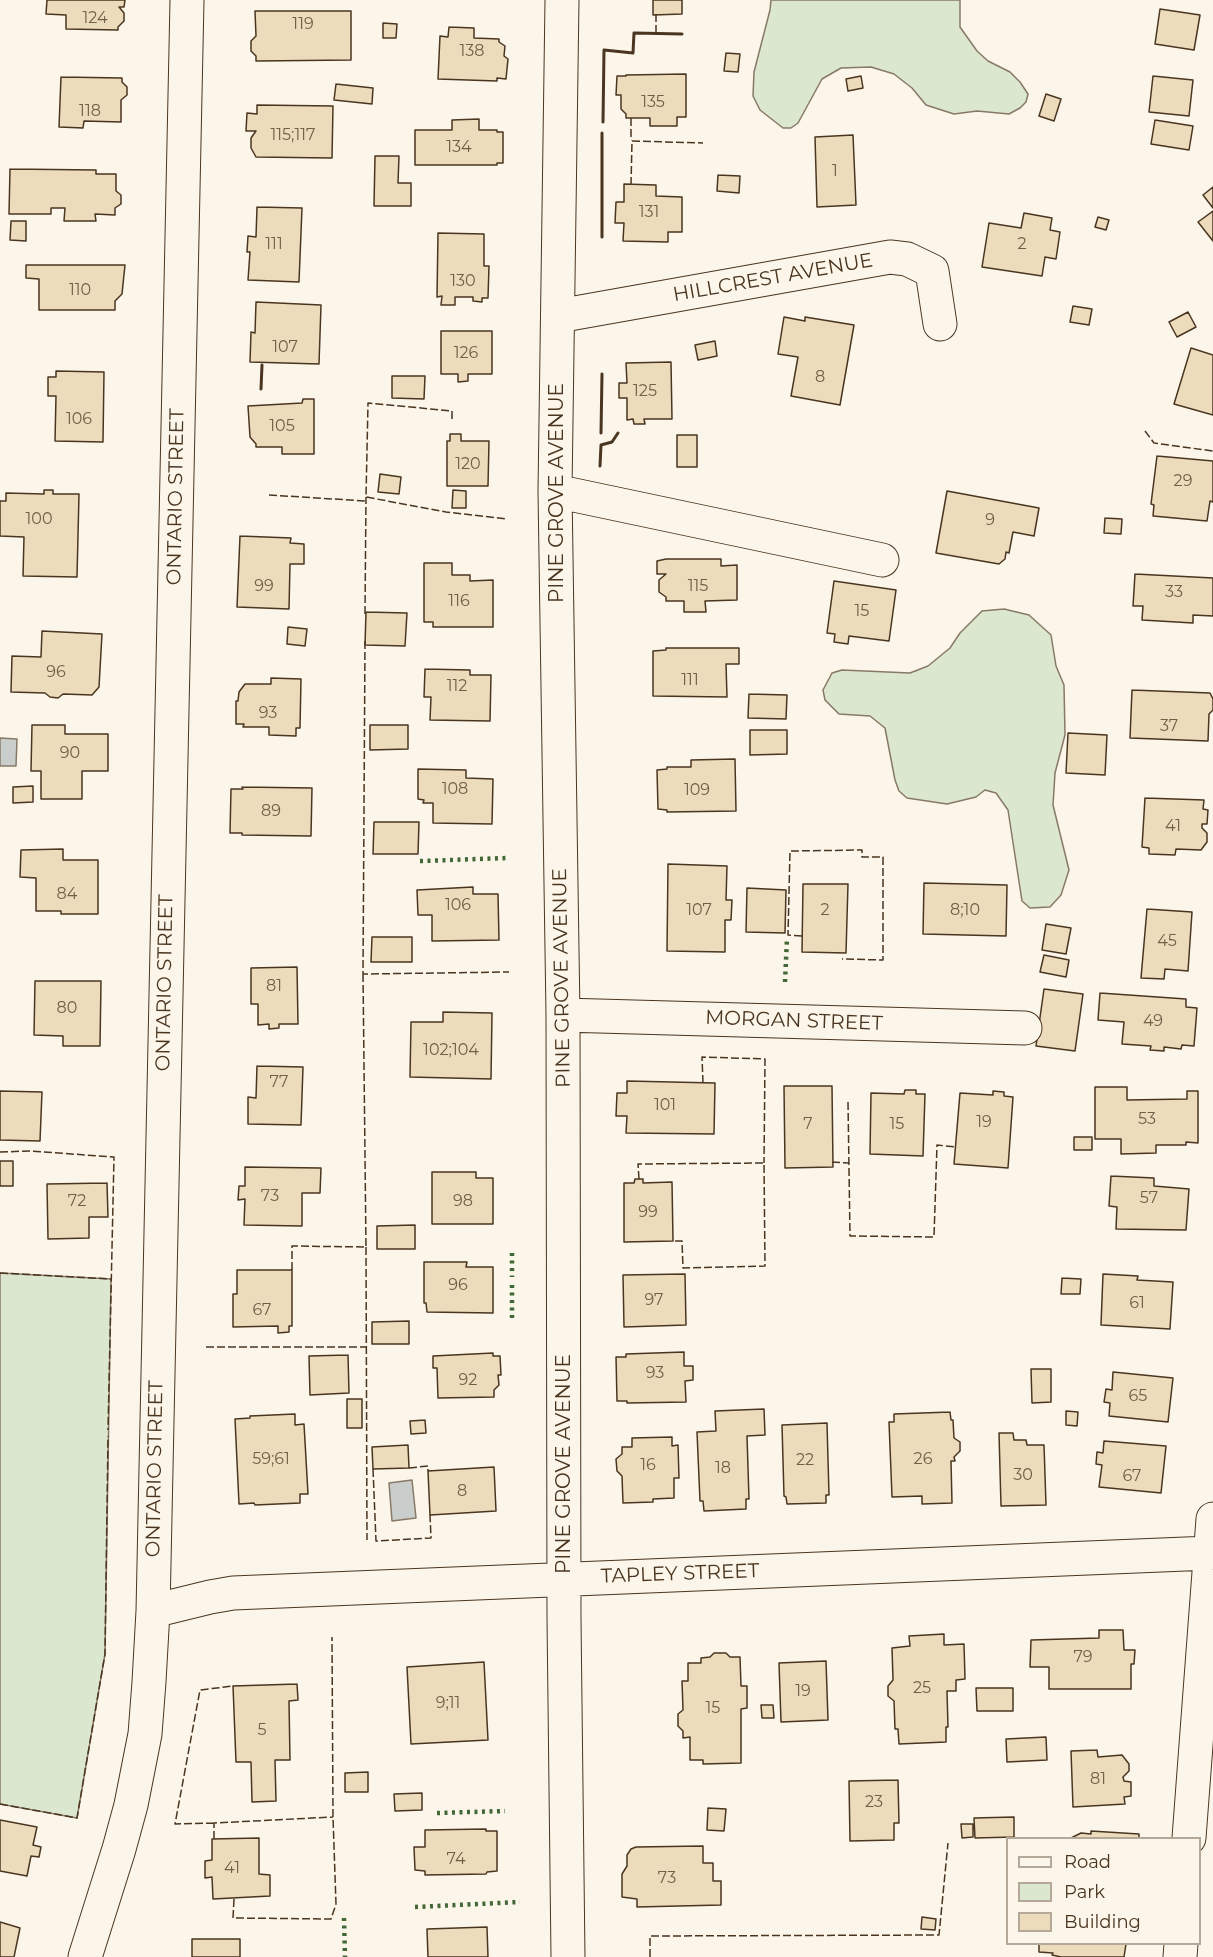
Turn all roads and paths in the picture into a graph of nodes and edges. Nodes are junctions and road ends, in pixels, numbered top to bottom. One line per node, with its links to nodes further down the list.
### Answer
1 (187, 0): 12 (street, ONTARIO STREET)
2 (562, 0): 3 (street, PINE GROVE AVENUE)
3 (558, 316): 4 (street, HILLCREST AVENUE); 5 (street, PINE GROVE AVENUE)
4 (940, 324)
5 (555, 491): 6 (street); 7 (street, PINE GROVE AVENUE)
6 (882, 560)
7 (563, 1015): 8 (street, MORGAN STREET); 11 (street, PINE GROVE AVENUE)
8 (1025, 1028)
9 (1213, 1519): 10 (street)
10 (1210, 1554): 11 (street, TAPLEY STREET); 13 (street)
11 (565, 1579): 12 (street, TAPLEY STREET); 15 (street, PINE GROVE AVENUE)
12 (153, 1611): 14 (street, ONTARIO STREET)
13 (1189, 1837)
14 (85, 1957)
15 (568, 1957)

